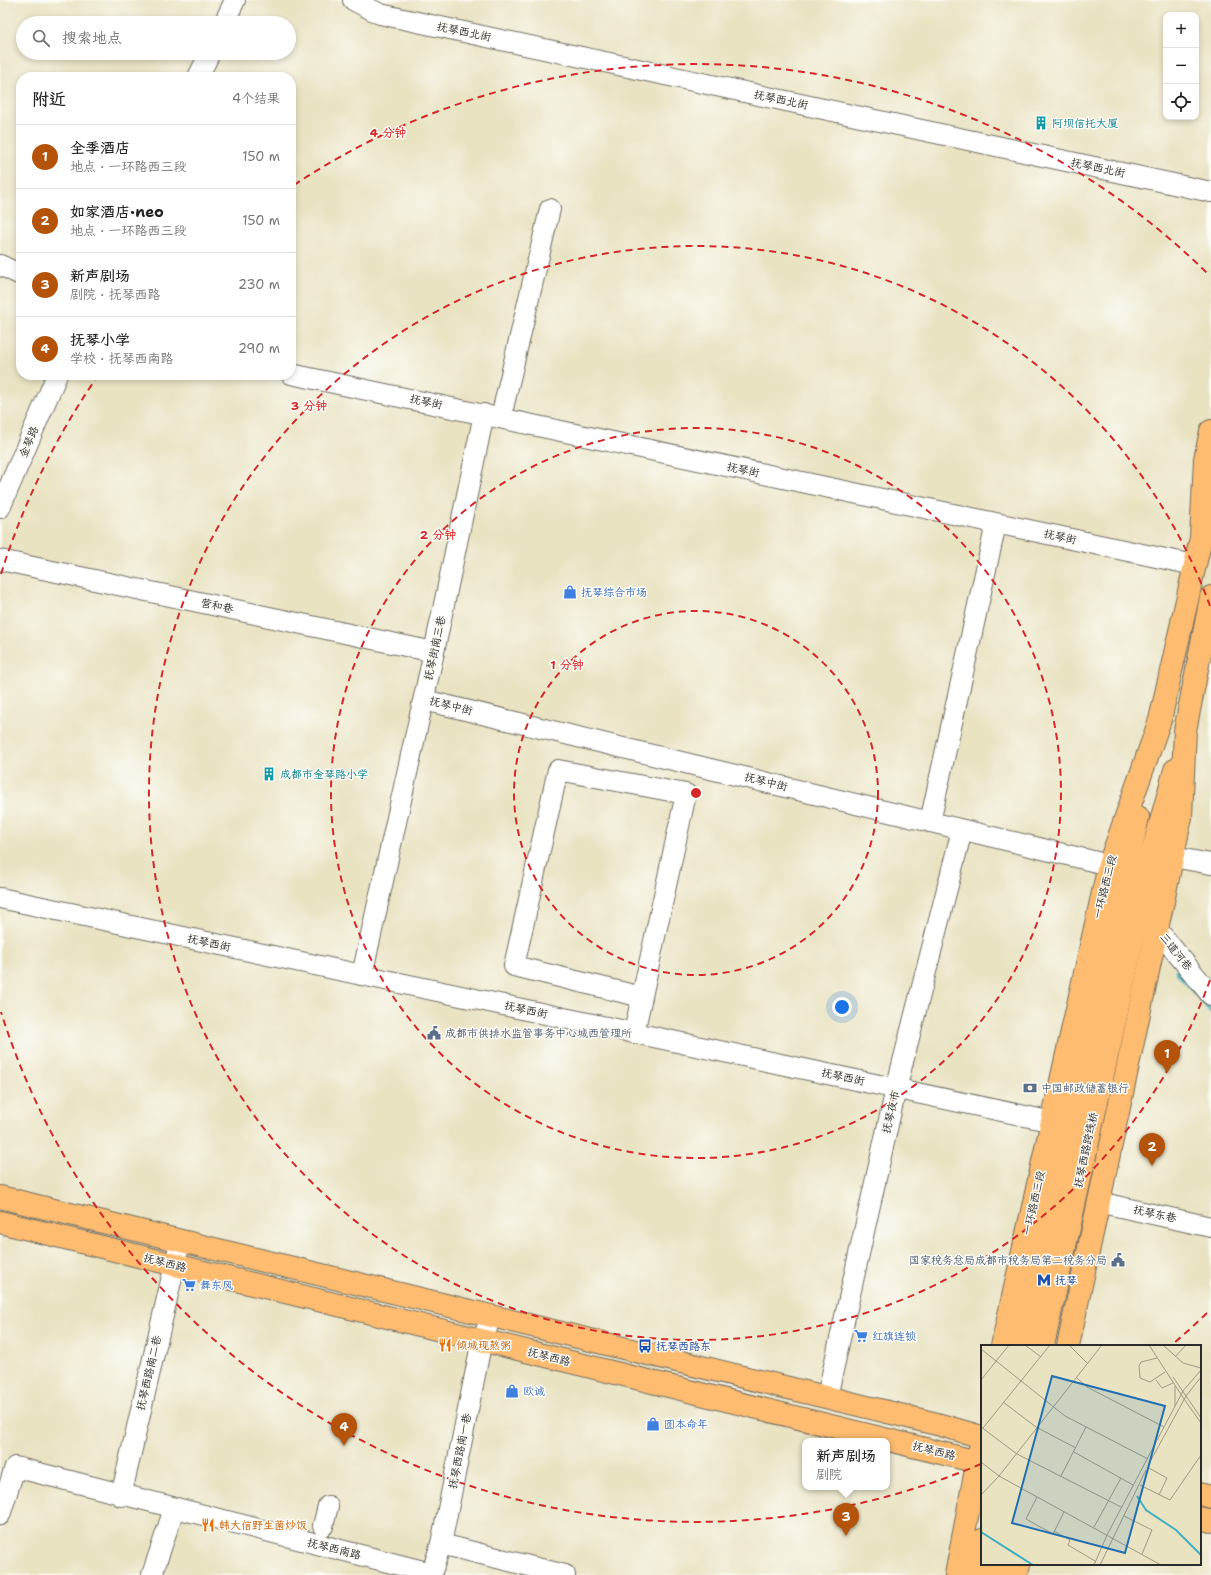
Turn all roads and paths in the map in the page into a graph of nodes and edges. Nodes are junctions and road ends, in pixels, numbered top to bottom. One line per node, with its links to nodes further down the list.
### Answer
1 (235, 0): 3 (street)
2 (353, 0): 6 (street, 抚琴西北街)
3 (227, 16)
4 (206, 60): 5 (street)
5 (200, 72)
6 (1211, 192)
7 (550, 210): 12 (street, 抚琴街南三巷)
8 (0, 265): 9 (street)
9 (16, 272)
10 (296, 375): 12 (street, 抚琴街)
11 (55, 380): 15 (street, 金琴路)
12 (493, 416): 16 (street, 抚琴街); 21 (street, 抚琴街南三巷)
13 (1211, 431): 17 (main road, 一环路西三段)
14 (1211, 496): 17 (main road)
15 (0, 508)
16 (996, 524): 19 (street, 抚琴街); 25 (street)
17 (1201, 538): 19 (main road, 一环路西三段)
18 (0, 560): 21 (street, 营和巷)
19 (1194, 565): 28 (main road, 一环路西三段)
20 (1211, 597): 22 (main road)
21 (434, 652): 23 (street, 抚琴街南三巷)
22 (1206, 652): 24 (main road)
23 (424, 700): 25 (street, 抚琴中街); 32 (street, 抚琴街南三巷)
24 (1186, 731): 27 (main road); 46 (main road, 抚琴西路跨线桥)
25 (930, 822): 26 (street, 抚琴中街)
26 (962, 830): 28 (street, 抚琴中街); 36 (street, 抚琴夜市)
27 (1173, 857): 29 (street); 31 (main road)
28 (1118, 864): 37 (main road, 一环路西三段); 45 (main road, 抚琴西路跨线桥)
29 (1211, 864)
30 (0, 898): 32 (street, 抚琴西街)
31 (1156, 928): 33 (street, 三道河巷); 39 (main road)
32 (362, 975): 35 (street, 抚琴西街)
33 (1211, 995)
34 (642, 997): 34 (street); 35 (street)
35 (634, 1033): 36 (street, 抚琴西街)
36 (896, 1089): 37 (street, 抚琴西街); 48 (street, 抚琴夜市)
37 (1053, 1122): 44 (main road, 一环路西三段)
38 (0, 1197): 48 (main road)
39 (1098, 1202): 41 (street, 抚琴东巷); 47 (main road)
40 (0, 1222): 42 (main road, 抚琴西路)
41 (1211, 1226)
42 (176, 1258): 43 (main road, 抚琴西路); 55 (street, 抚琴西路南二巷)
43 (484, 1334): 50 (main road, 抚琴西路); 63 (street, 抚琴西路南一巷)
44 (1002, 1345)
45 (1023, 1345)
46 (1043, 1345)
47 (1068, 1345)
48 (827, 1397): 49 (main road)
49 (981, 1437)
50 (884, 1438)
51 (890, 1440): 53 (main road, 抚琴西路)
52 (981, 1450): 53 (main road)
53 (980, 1463): 70 (main road)
54 (1201, 1494): 56 (main road)
55 (121, 1496): 58 (street, 抚琴西南路); 59 (street, 抚琴西南路)
56 (1211, 1497)
57 (328, 1506): 62 (street)
58 (174, 1509): 67 (street, 抚琴西南路); 68 (street)
59 (0, 1515)
60 (1201, 1518): 61 (main road)
61 (1211, 1521)
62 (322, 1526)
63 (441, 1544): 67 (street, 抚琴西路南一巷); 69 (street)
64 (981, 1545): 71 (main road)
65 (997, 1565): 72 (main road)
66 (1019, 1565): 73 (main road)
67 (431, 1574)
68 (152, 1575)
69 (565, 1575)
70 (956, 1575)
71 (975, 1575)
72 (995, 1575)
73 (1016, 1575)

